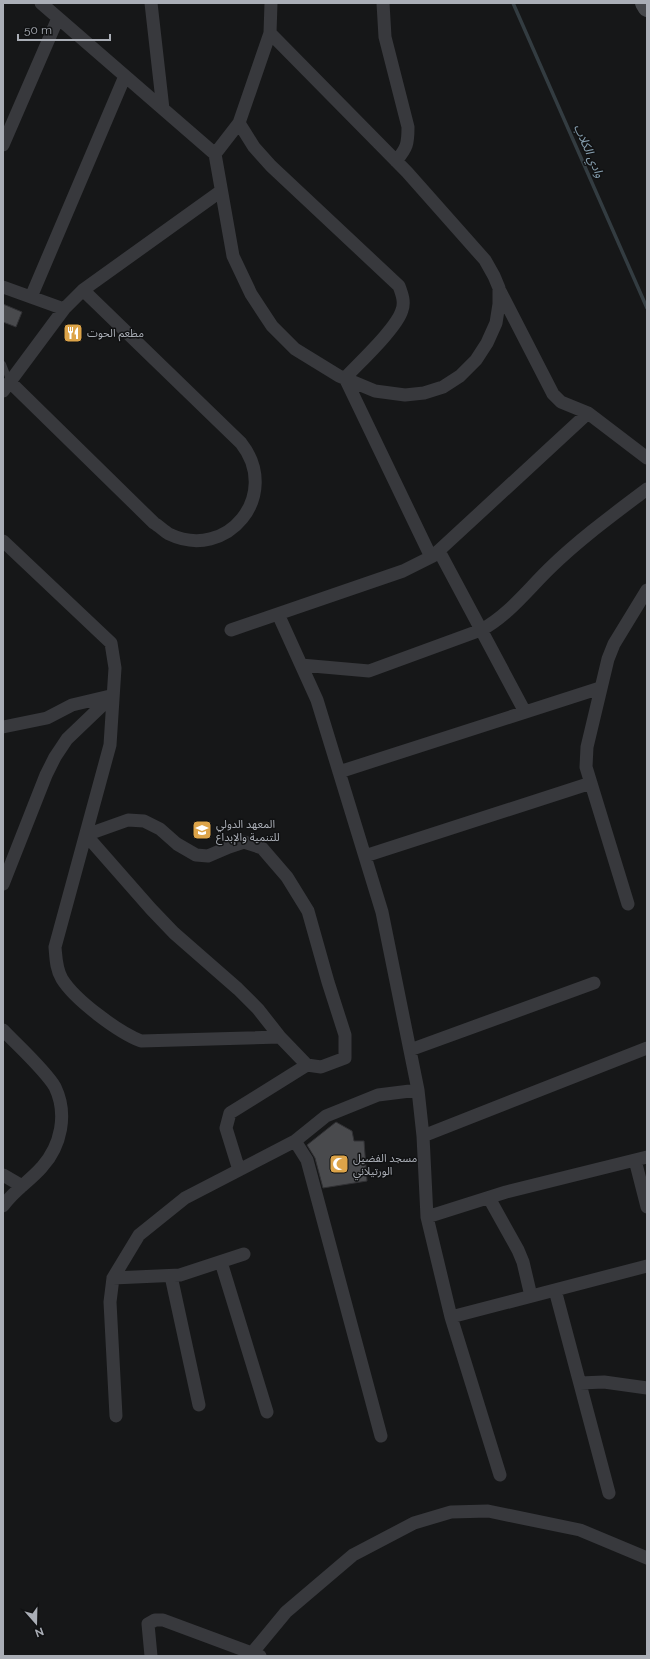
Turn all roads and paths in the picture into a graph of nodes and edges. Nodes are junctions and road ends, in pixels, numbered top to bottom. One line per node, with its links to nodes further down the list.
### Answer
1 (41, 3): 7 (street)
2 (151, 3): 10 (street)
3 (271, 3): 8 (street)
4 (383, 3): 14 (street)
5 (644, 3): 6 (main road)
6 (647, 8)
7 (58, 18): 9 (street); 12 (street)
8 (270, 33): 11 (street); 14 (street)
9 (126, 76): 10 (street); 19 (street)
10 (163, 109): 13 (street)
11 (239, 123): 13 (street); 22 (street)
12 (3, 145)
13 (215, 154): 15 (street)
14 (396, 161): 17 (street)
15 (222, 191): 18 (street); 22 (street)
16 (3, 287): 19 (street)
17 (498, 288): 22 (street); 24 (street)
18 (83, 290): 20 (street); 23 (street)
19 (31, 297): 20 (street)
20 (64, 309): 23 (street)
21 (3, 364): 23 (lane)
22 (345, 378): 28 (street)
23 (6, 386)
24 (588, 413): 25 (street); 28 (street)
25 (647, 458)
26 (647, 489): 32 (street)
27 (3, 541): 35 (street)
28 (435, 554): 30 (street); 32 (street)
29 (647, 590): 34 (street)
30 (278, 614): 31 (street); 33 (street)
31 (231, 630)
32 (482, 630): 33 (street); 36 (street)
33 (301, 665): 38 (street)
34 (600, 688): 36 (street); 39 (street)
35 (113, 695): 37 (street); 40 (street); 42 (street)
36 (525, 712): 38 (street)
37 (3, 727)
38 (339, 772): 41 (street)
39 (591, 783): 41 (street); 43 (street)
40 (86, 835): 46 (street); 46 (street); 49 (street)
41 (365, 856): 48 (street)
42 (3, 884)
43 (628, 904)
44 (594, 983): 48 (street)
45 (3, 1030): 56 (street)
46 (280, 1037): 49 (street)
47 (647, 1048): 51 (street)
48 (410, 1050): 50 (street)
49 (307, 1065): 54 (street)
50 (418, 1090): 51 (street); 52 (street)
51 (423, 1136): 60 (street)
52 (295, 1141): 54 (street); 74 (street)
53 (641, 1159): 57 (street); 59 (street)
54 (239, 1170): 65 (street)
55 (3, 1175): 56 (street)
56 (22, 1186): 58 (street)
57 (489, 1198): 60 (street); 67 (street)
58 (3, 1206)
59 (647, 1207)
60 (427, 1217): 68 (street)
61 (244, 1254): 62 (street)
62 (221, 1262): 64 (street); 72 (street)
63 (647, 1266): 66 (street)
64 (171, 1276): 65 (street); 71 (street)
65 (113, 1278): 73 (street)
66 (555, 1290): 67 (street); 69 (street)
67 (531, 1296): 68 (street)
68 (451, 1317): 75 (street)
69 (580, 1383): 70 (street); 76 (street)
70 (647, 1388)
71 (199, 1404)
72 (267, 1412)
73 (116, 1416)
74 (382, 1436)
75 (500, 1475)
76 (609, 1493)
77 (647, 1558): 78 (street)
78 (256, 1654): 79 (street)
79 (151, 1656)

